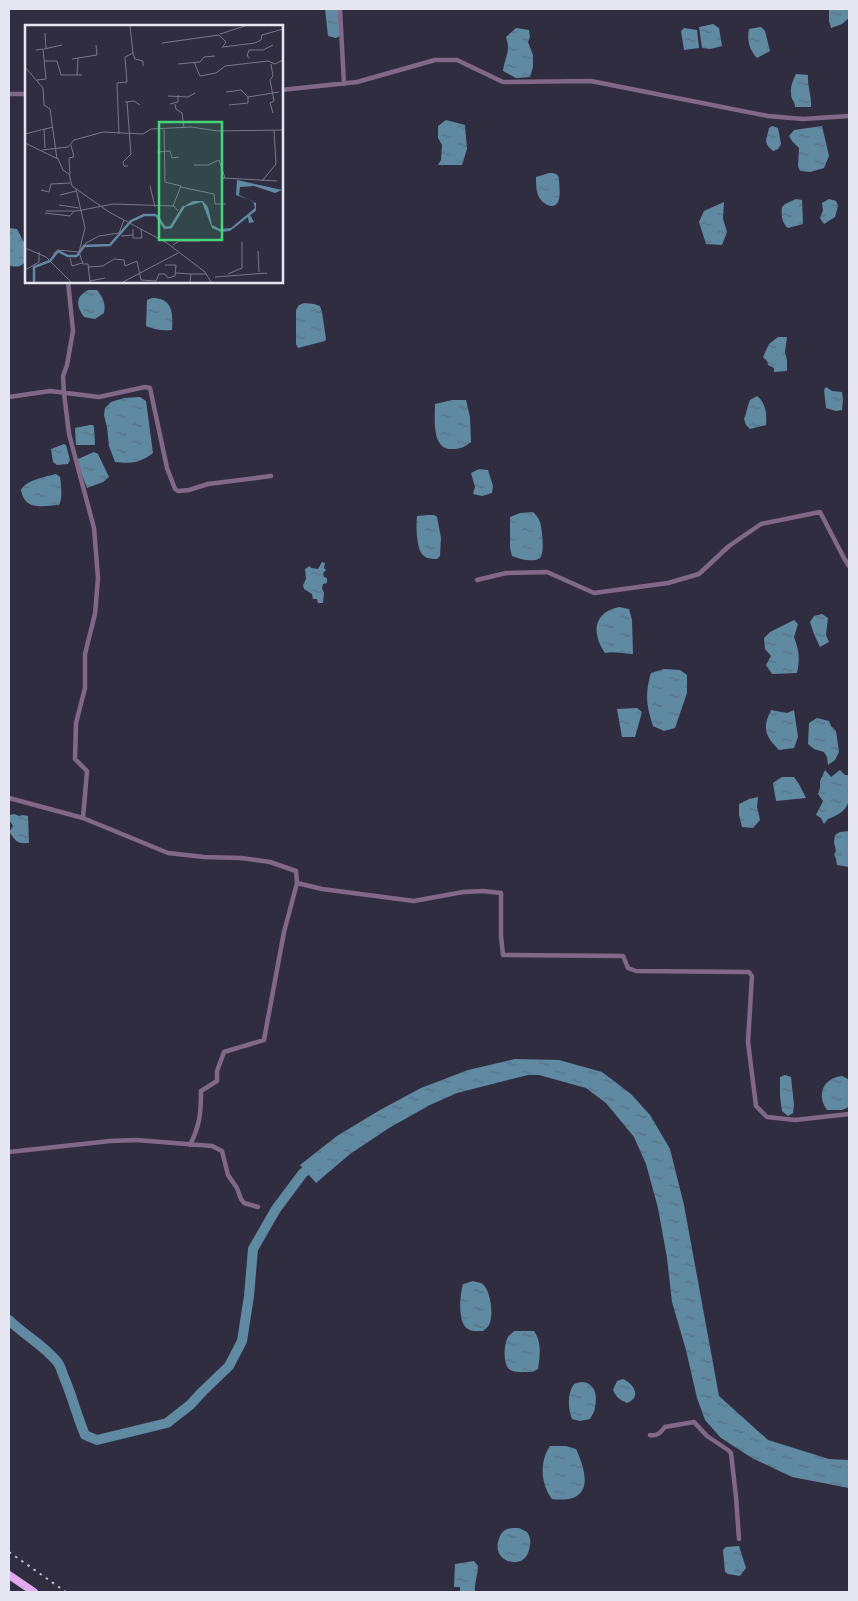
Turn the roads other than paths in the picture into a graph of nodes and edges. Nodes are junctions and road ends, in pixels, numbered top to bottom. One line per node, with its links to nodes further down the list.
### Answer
1 (340, 9): 2 (street)
2 (344, 84): 3 (street); 6 (street)
3 (282, 90)
4 (9, 94): 5 (street)
5 (25, 94)
6 (849, 116)
7 (68, 282): 8 (street)
8 (64, 392): 9 (street); 10 (street); 14 (street)
9 (9, 397)
10 (271, 476)
11 (849, 566): 12 (street)
12 (477, 580)
13 (9, 798): 14 (street)
14 (83, 818): 15 (street)
15 (297, 883): 16 (street); 17 (street)
16 (849, 1114)
17 (190, 1145): 18 (street); 19 (street)
18 (9, 1152)
19 (258, 1207)
20 (650, 1435): 21 (street)
21 (739, 1539)
22 (9, 1575): 23 (highway)
23 (34, 1592)

